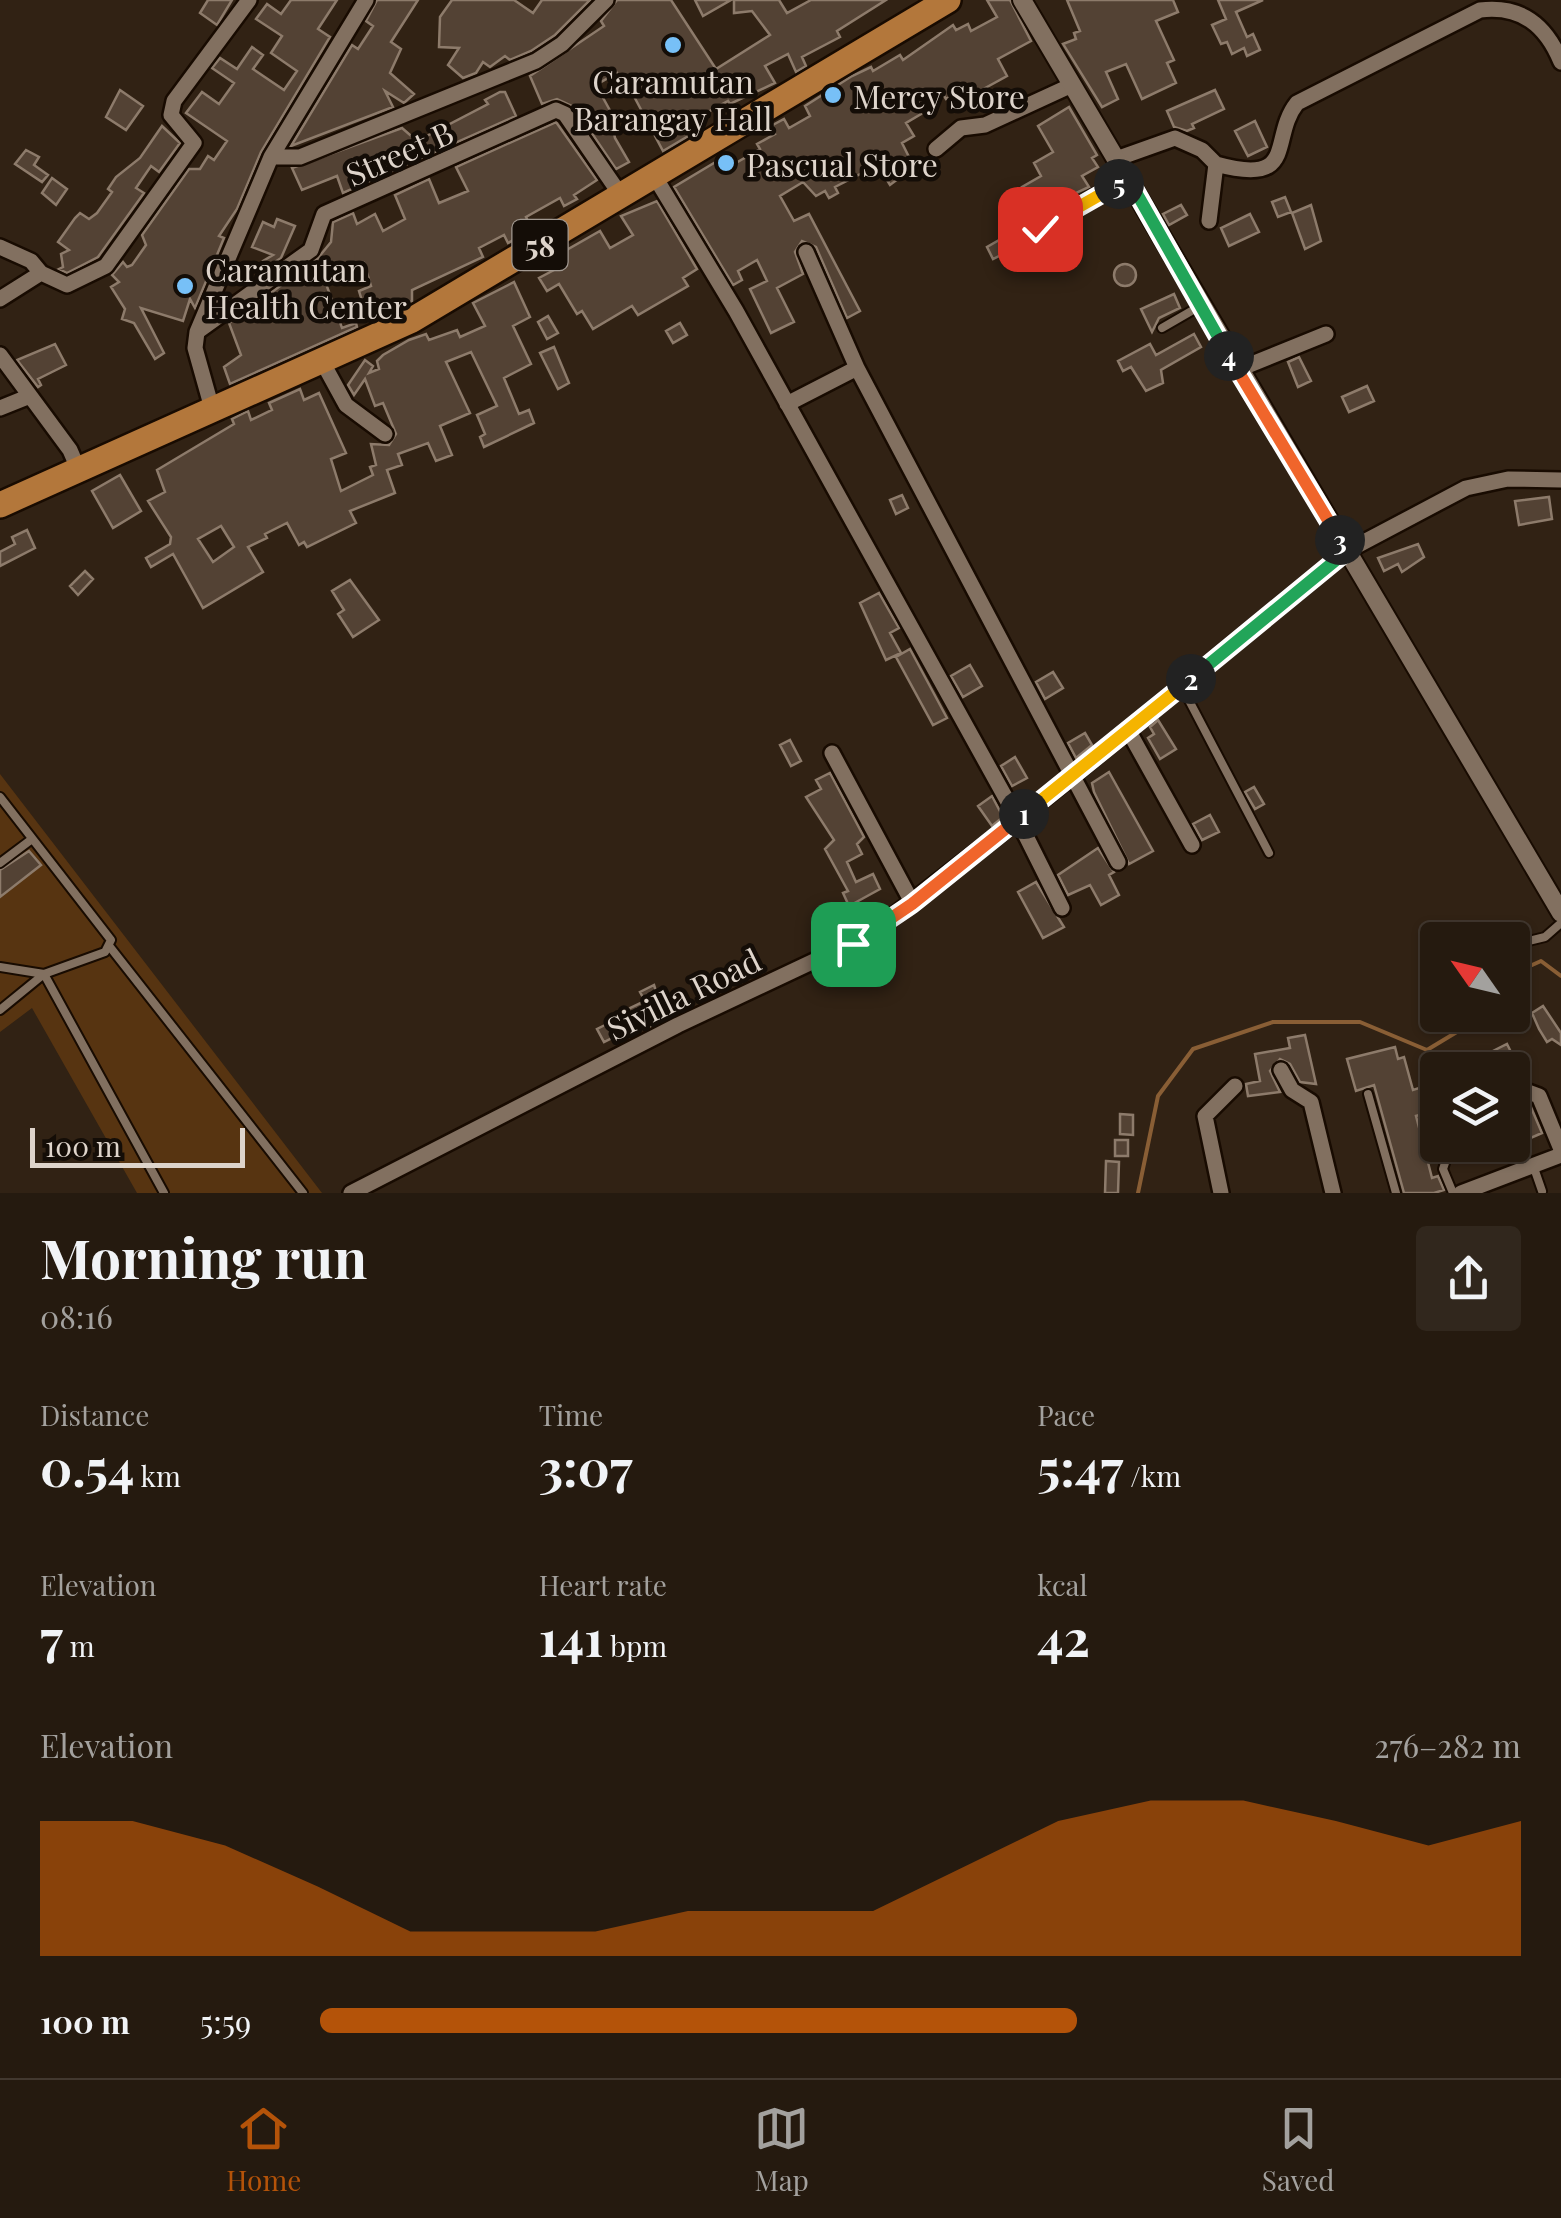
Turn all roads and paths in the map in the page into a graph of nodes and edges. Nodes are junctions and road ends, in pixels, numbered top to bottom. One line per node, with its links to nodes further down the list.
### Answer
1 (249, 0): 19 (street)
2 (366, 0): 9 (street)
3 (606, 0): 9 (street)
4 (948, 0): 12 (highway, 58)
5 (1022, 0): 7 (street)
6 (1561, 62): 11 (street)
7 (1072, 85): 8 (street); 10 (street)
8 (936, 150)
9 (272, 157): 23 (street)
10 (1116, 159): 11 (street); 13 (street)
11 (1216, 164): 15 (street)
12 (655, 177): 14 (highway, 58); 30 (street)
13 (1128, 178): 16 (street); 21 (street)
14 (622, 196): 23 (street, Street B); 26 (highway, 58)
15 (1210, 221)
16 (1040, 229)
17 (0, 247): 19 (street)
18 (806, 252): 27 (street)
19 (41, 273): 20 (street)
20 (0, 299)
21 (1200, 306): 22 (lane); 28 (street)
22 (1162, 328)
23 (197, 332): 32 (street)
24 (1326, 334): 28 (street)
25 (0, 355): 29 (street)
26 (323, 363): 32 (highway, 58); 33 (street)
27 (857, 368): 30 (street); 41 (street)
28 (1237, 370): 37 (street)
29 (30, 396): 31 (street); 34 (street)
30 (787, 404): 43 (street)
31 (0, 408)
32 (213, 412): 34 (highway, 58)
33 (384, 434)
34 (79, 471): 36 (highway, 58)
35 (1561, 480): 37 (street, Sivilla Road)
36 (0, 506)
37 (1347, 551): 38 (street, Sivilla Road); 51 (street)
38 (1182, 686): 39 (street, Sivilla Road); 46 (lane)
39 (1128, 730): 41 (street, Sivilla Road); 45 (street)
40 (832, 753): 49 (street)
41 (1070, 777): 43 (street, Sivilla Road); 47 (street)
42 (0, 797): 44 (lane)
43 (1018, 820): 49 (street, Sivilla Road); 50 (street)
44 (32, 839): 48 (lane); 54 (lane)
45 (1192, 846)
46 (1269, 853)
47 (1118, 862)
48 (0, 864)
49 (912, 904): 68 (street, Sivilla Road)
50 (1062, 908)
51 (1561, 914)
52 (1561, 923): 53 (lane)
53 (1530, 940)
54 (110, 947): 56 (lane); 67 (lane)
55 (0, 967): 56 (lane)
56 (44, 974): 57 (lane); 66 (lane)
57 (0, 1010)
58 (1281, 1070): 70 (street)
59 (1235, 1086): 69 (street)
60 (1530, 1093): 62 (street)
61 (1368, 1094): 71 (lane)
62 (1561, 1152): 64 (street)
63 (1446, 1162): 72 (lane)
64 (1533, 1166): 65 (lane); 72 (street)
65 (1542, 1192)
66 (164, 1193)
67 (303, 1193)
68 (352, 1193)
69 (1221, 1193)
70 (1333, 1193)
71 (1396, 1193)
72 (1457, 1193)

